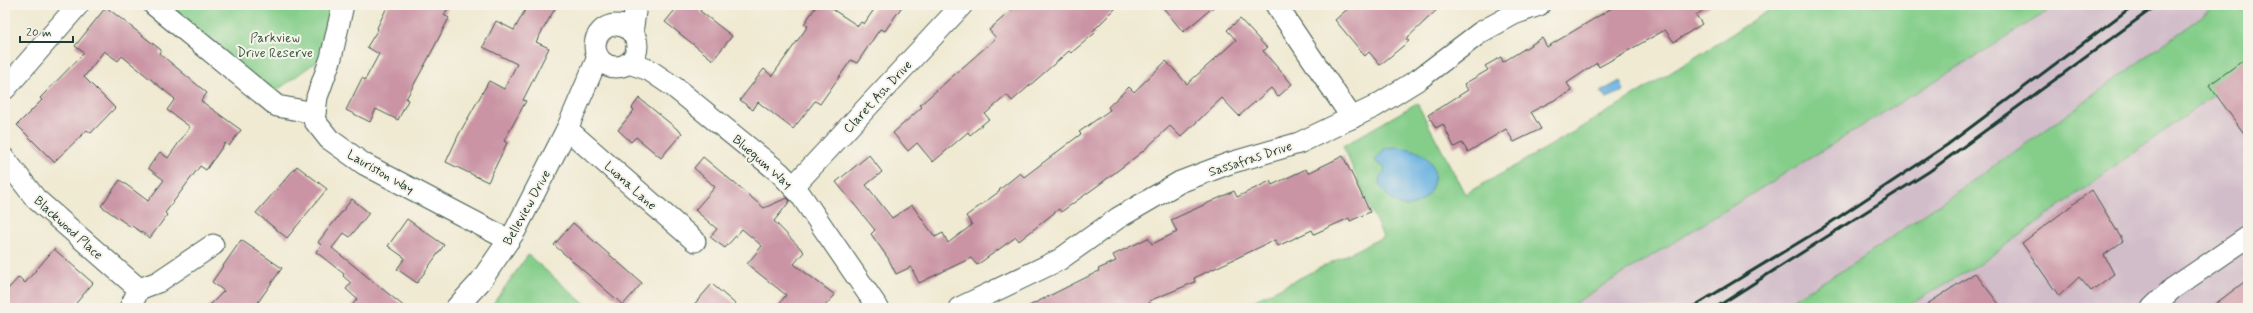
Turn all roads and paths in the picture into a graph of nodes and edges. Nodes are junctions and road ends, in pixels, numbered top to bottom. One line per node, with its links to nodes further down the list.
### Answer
1 (78, 5): 11 (street)
2 (154, 5): 12 (street)
3 (343, 5): 12 (street)
4 (627, 5): 9 (street)
5 (636, 5): 10 (street)
6 (962, 5): 16 (street, Claret Ash Drive)
7 (1276, 5): 13 (street)
8 (1539, 5): 13 (street, Sassafras Drive)
9 (610, 25): 10 (street, Bluegum Way); 10 (street)
10 (622, 53): 14 (street, Belleview Drive); 16 (street, Bluegum Way)
11 (5, 89)
12 (314, 113): 18 (street, Lauriston Way)
13 (1352, 118): 25 (street, Sassafras Drive)
14 (567, 128): 18 (street, Belleview Drive); 19 (street, Luana Lane)
15 (5, 159): 21 (street, Blackwood Place)
16 (793, 187): 24 (street, Bluegum Way)
17 (2248, 237): 26 (street)
18 (509, 240): 23 (street, Belleview Drive)
19 (695, 241)
20 (213, 244): 21 (street)
21 (139, 289): 22 (street)
22 (130, 308)
23 (456, 308)
24 (878, 308)
25 (958, 308)
26 (2152, 308)

